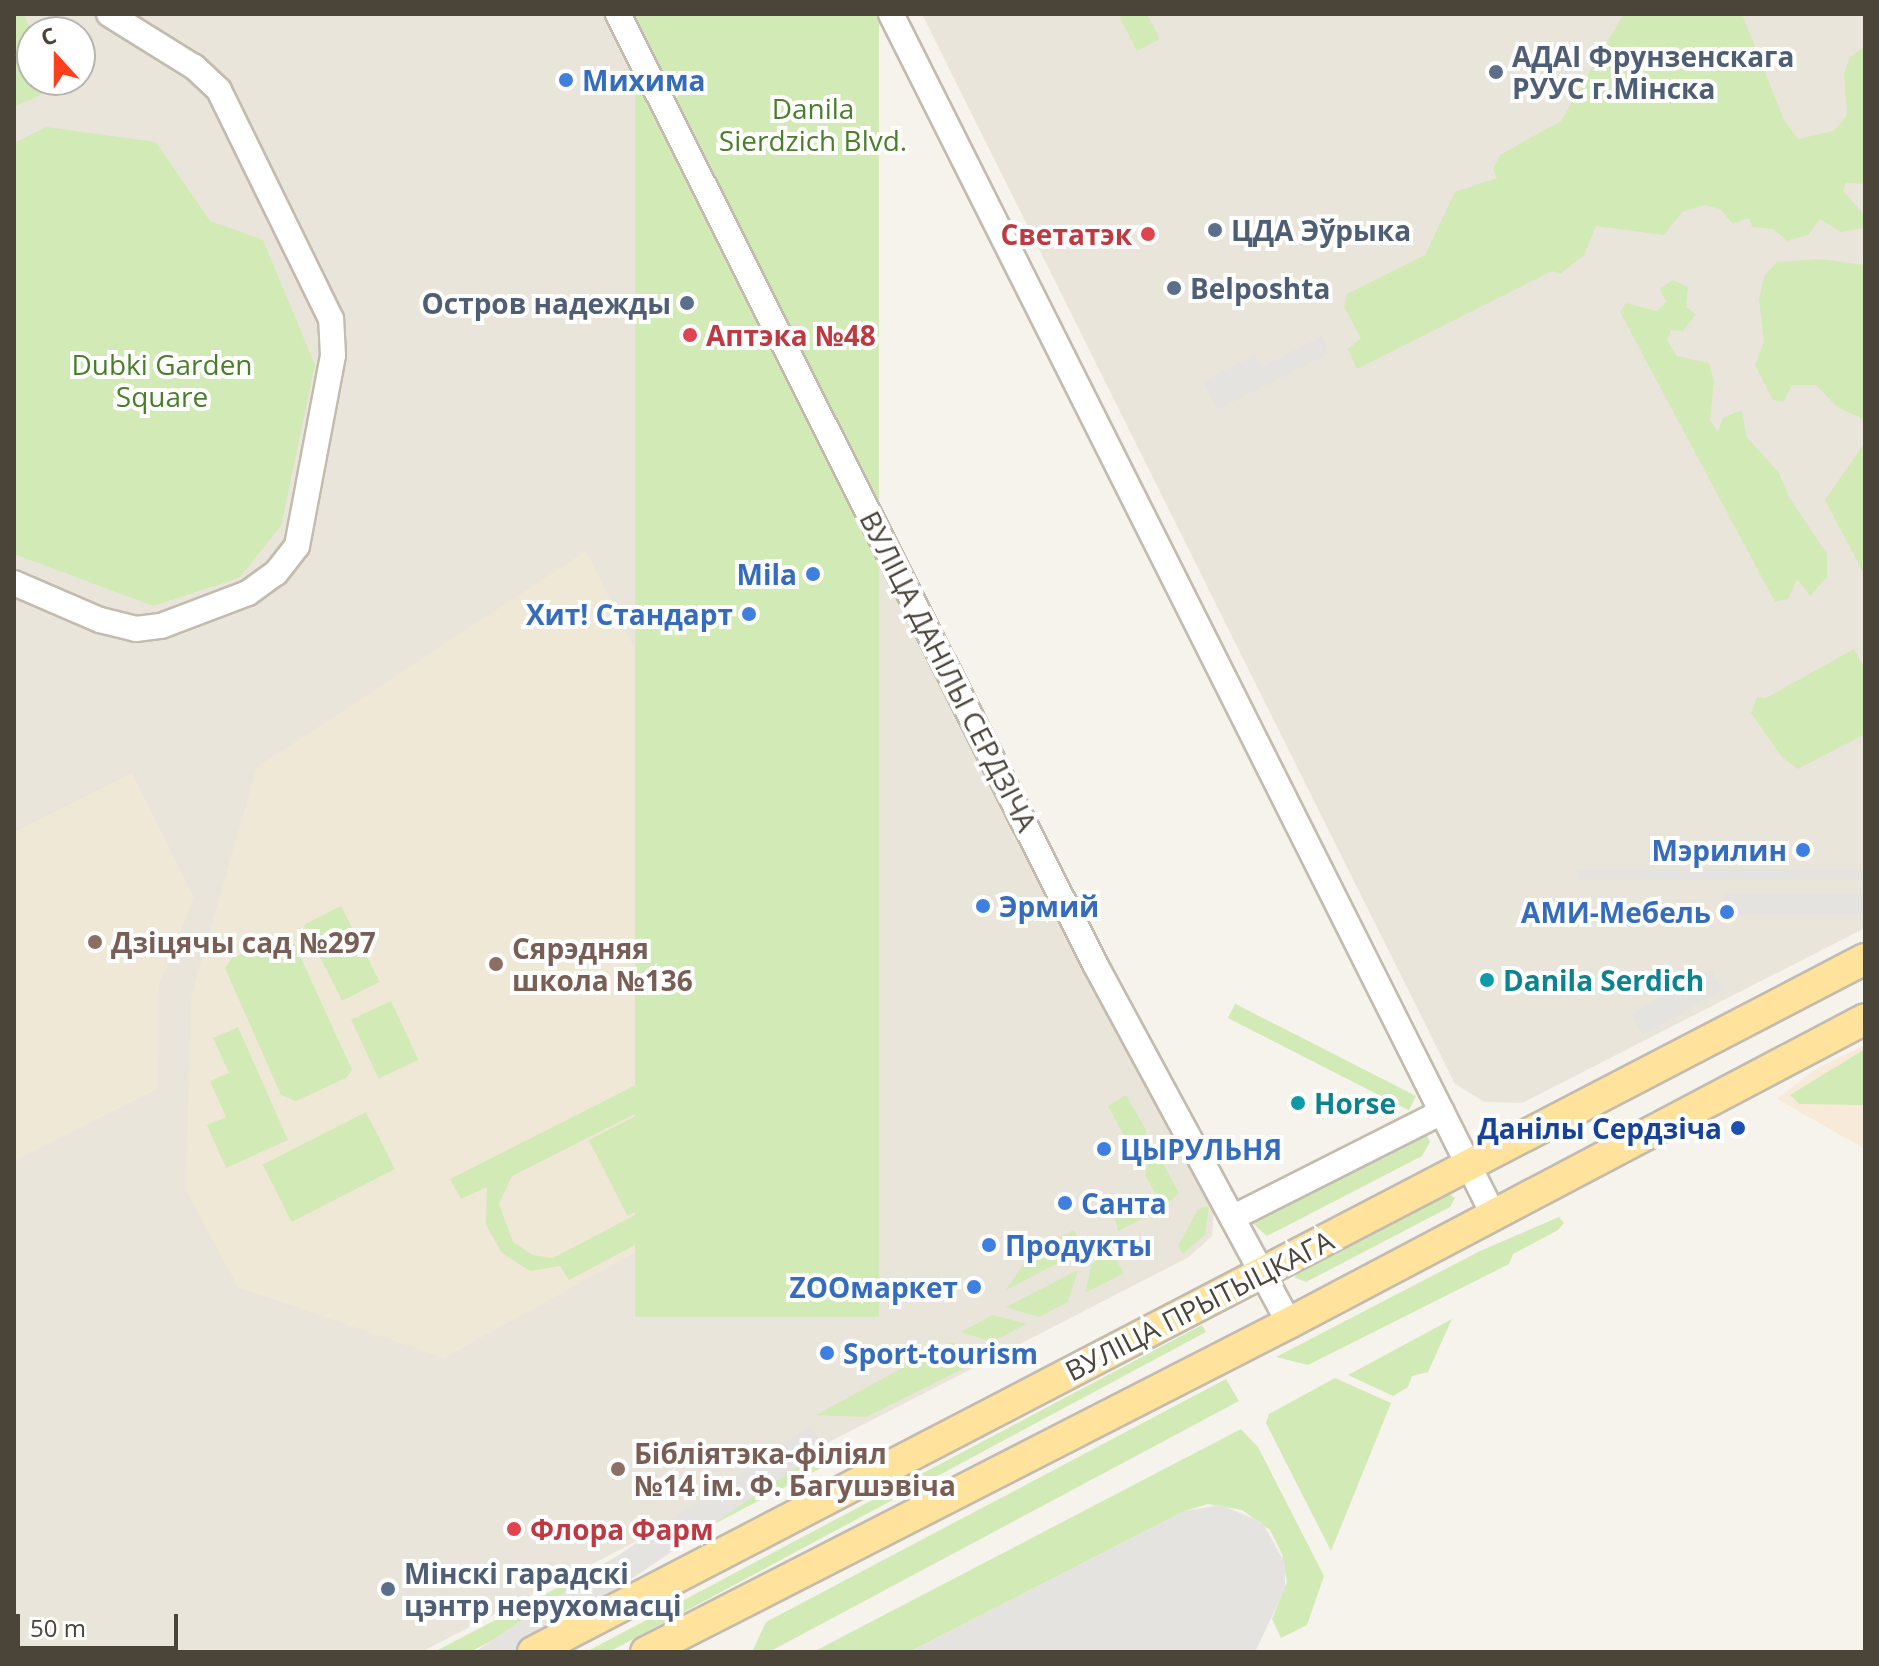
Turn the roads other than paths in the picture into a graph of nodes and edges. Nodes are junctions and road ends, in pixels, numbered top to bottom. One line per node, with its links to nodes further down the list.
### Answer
1 (109, 14): 4 (street)
2 (618, 14): 10 (street, ВУЛІЦА ДАНІЛЫ СЕРДЗІЧА)
3 (891, 14): 7 (street)
4 (14, 583)
5 (1865, 959): 8 (main road, ВУЛІЦА ПРЫТЫЦКАГА)
6 (1865, 1019): 9 (main road, ВУЛІЦА ПРЫТЫЦКАГА)
7 (1442, 1112): 8 (street); 10 (street)
8 (1469, 1165): 9 (street); 11 (main road, ВУЛІЦА ПРЫТЫЦКАГА)
9 (1494, 1216): 12 (main road, ВУЛІЦА ПРЫТЫЦКАГА)
10 (1234, 1217): 11 (street, ВУЛІЦА ДАНІЛЫ СЕРДЗІЧА)
11 (1264, 1271): 12 (street, ВУЛІЦА ДАНІЛЫ СЕРДЗІЧА); 13 (main road, ВУЛІЦА ПРЫТЫЦКАГА)
12 (1289, 1323): 14 (main road, ВУЛІЦА ПРЫТЫЦКАГА)
13 (533, 1652)
14 (646, 1652)

